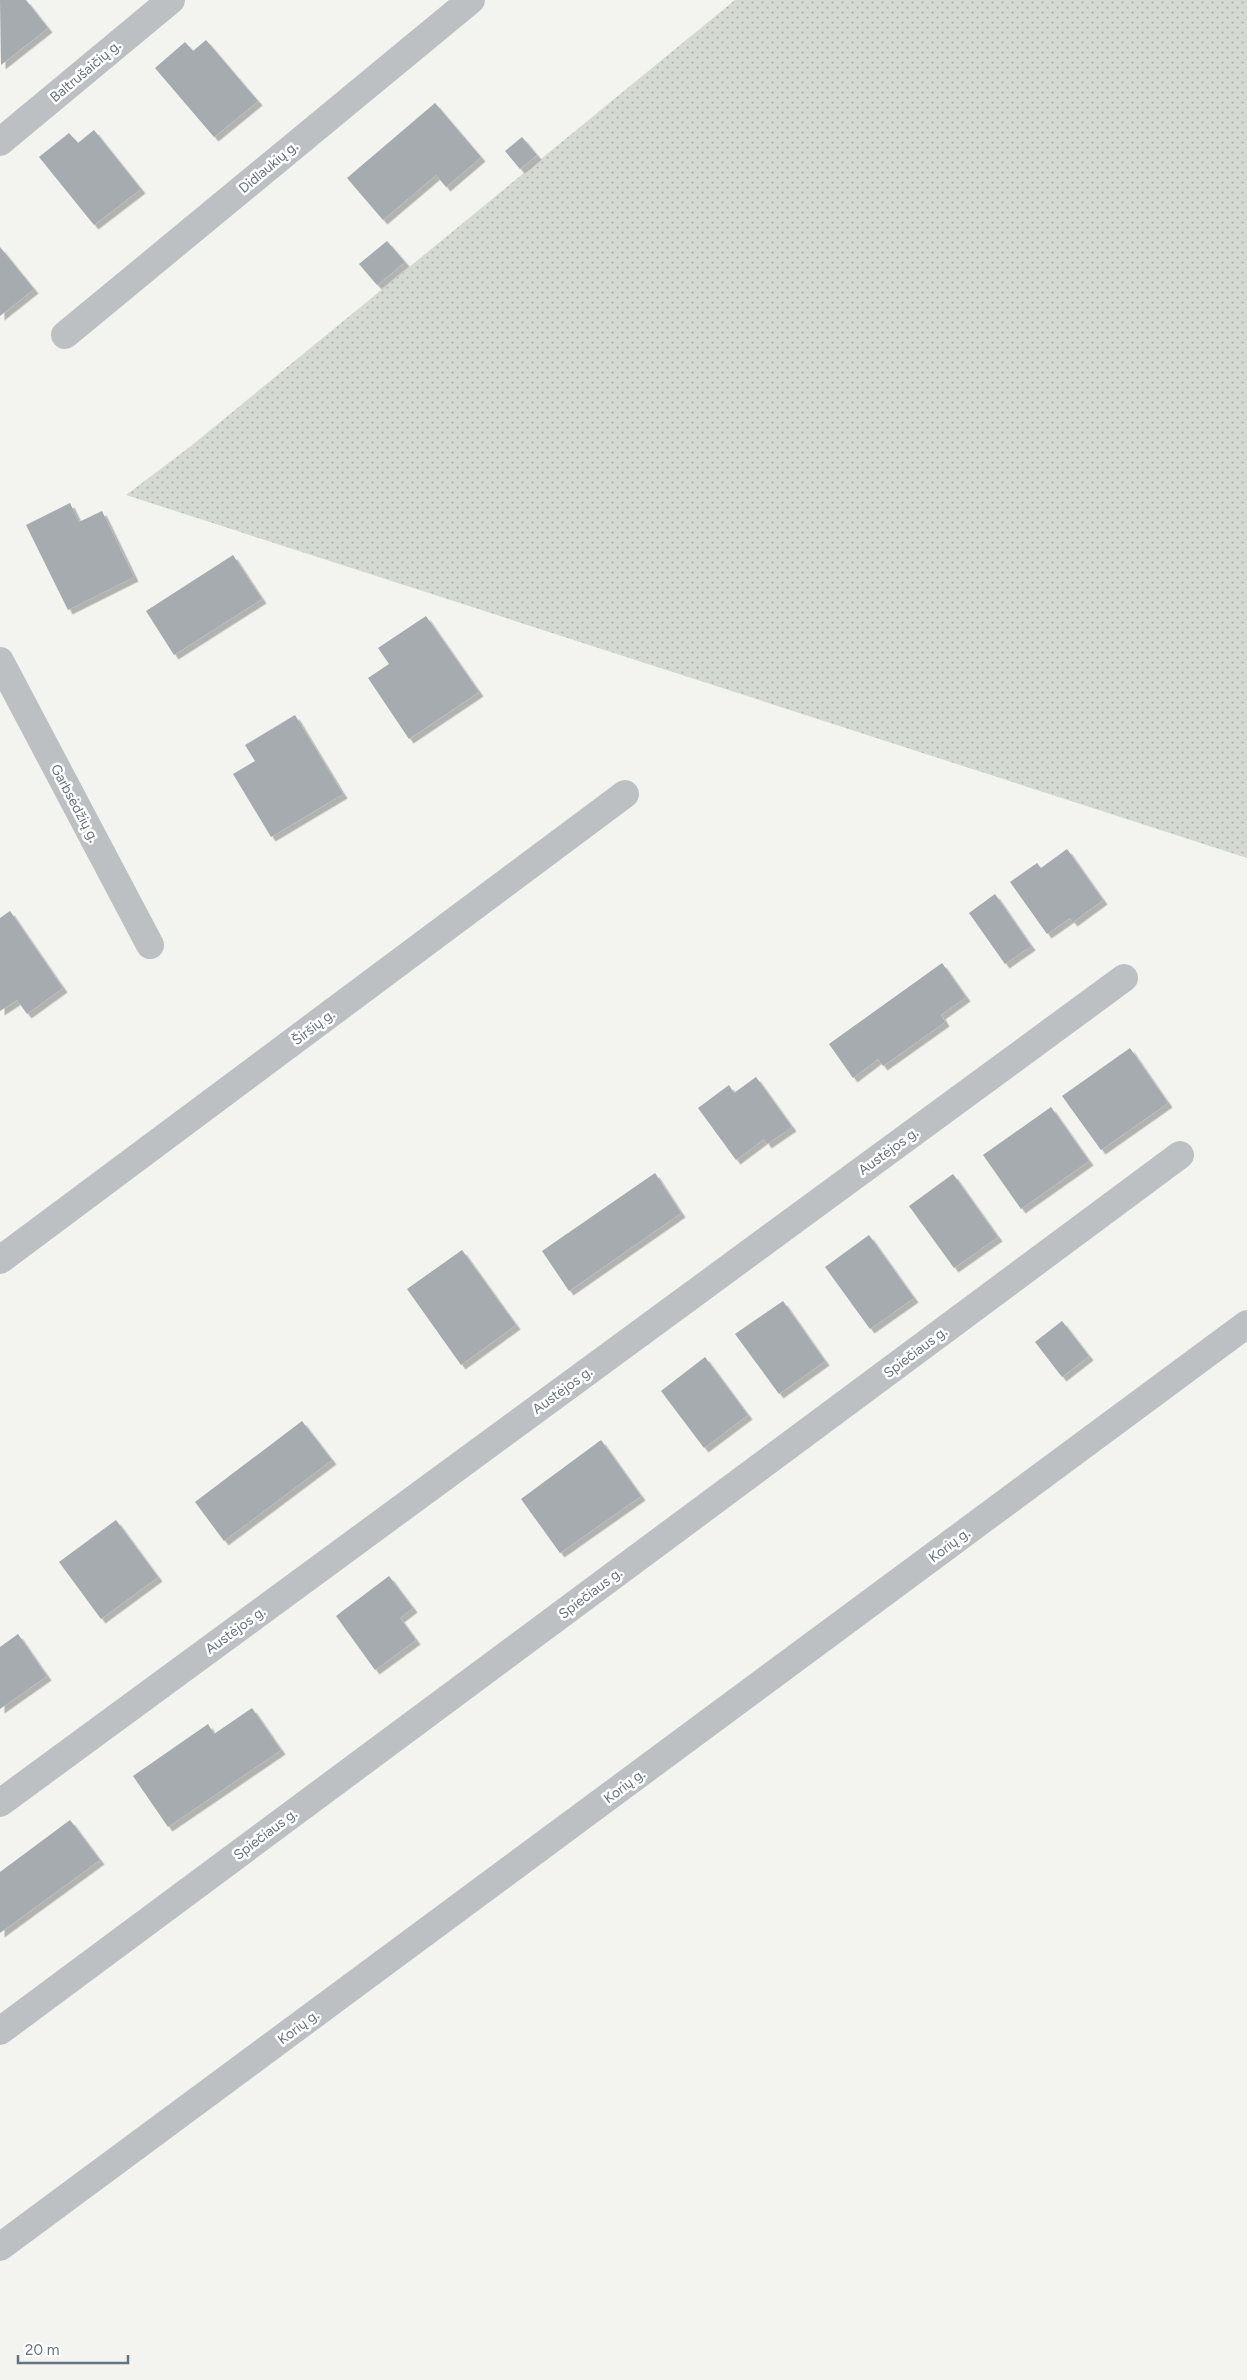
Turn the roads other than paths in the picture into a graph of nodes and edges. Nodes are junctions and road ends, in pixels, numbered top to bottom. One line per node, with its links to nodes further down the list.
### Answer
1 (171, 0): 3 (street, Baltrušaičių g.)
2 (471, 0): 4 (street, Didlaukių g.)
3 (0, 142)
4 (66, 335)
5 (0, 661): 7 (street, Garbsėdžių g.)
6 (625, 794): 10 (street, Širšių g.)
7 (150, 945)
8 (1124, 978): 12 (street, Austėjos g.)
9 (1180, 1155): 13 (street, Spiečiaus g.)
10 (0, 1260)
11 (1247, 1324): 14 (street, Korių g.)
12 (0, 1803)
13 (0, 2031)
14 (0, 2248)

